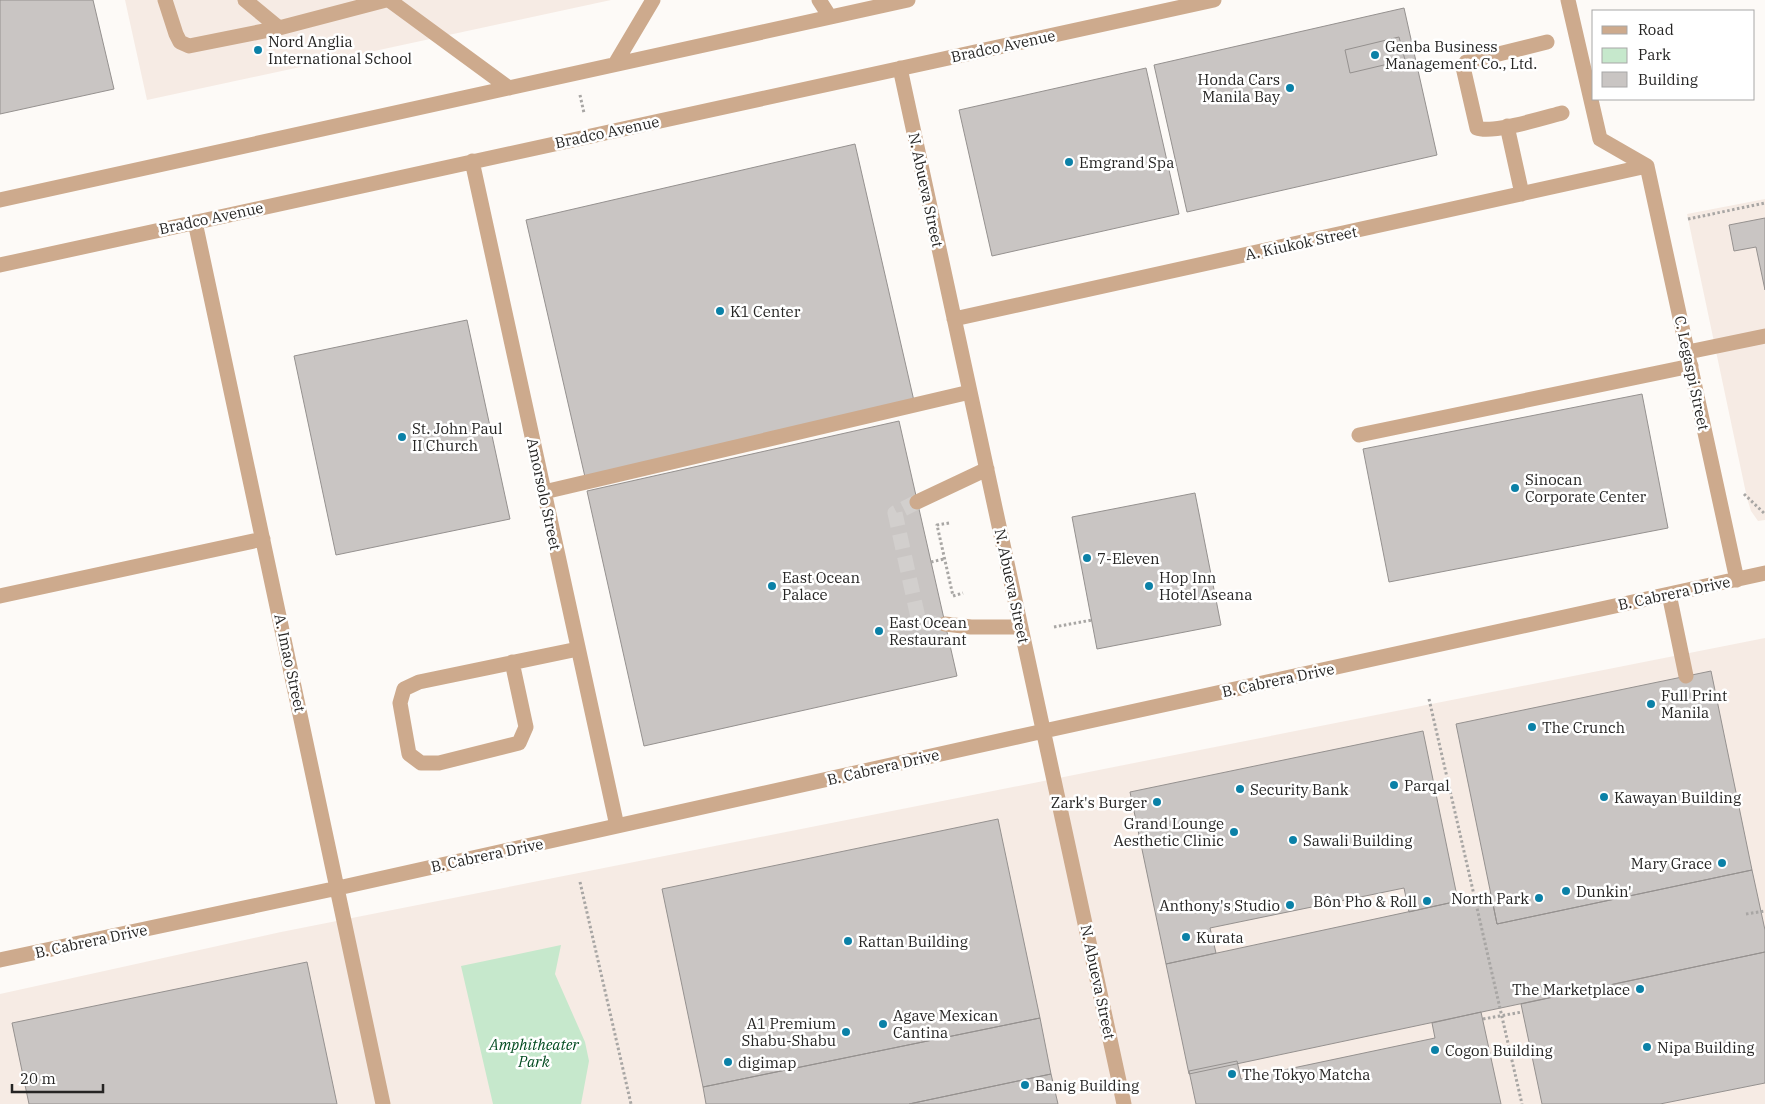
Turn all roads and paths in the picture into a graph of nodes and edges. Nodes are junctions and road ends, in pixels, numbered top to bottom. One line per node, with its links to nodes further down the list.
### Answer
1 (165, 0): 14 (street)
2 (245, 0): 14 (street)
3 (387, 0): 14 (street); 19 (street)
4 (653, 0): 16 (street)
5 (819, 0): 12 (street)
6 (908, 0): 10 (street)
7 (1160, 0): 13 (street)
8 (1214, 0): 13 (street, Bradco Avenue)
9 (1568, 0): 24 (street)
10 (888, 2): 11 (street)
11 (851, 6): 12 (street)
12 (830, 17): 16 (street)
13 (1118, 21): 17 (street, Bradco Avenue)
14 (279, 28)
15 (1547, 42): 21 (street)
16 (615, 64): 18 (street)
17 (900, 68): 22 (street, Bradco Avenue); 31 (street, N. Abueva Street)
18 (576, 73): 19 (street); 22 (path)
19 (509, 88): 26 (street)
20 (1562, 113): 21 (street)
21 (1506, 126): 25 (street)
22 (589, 136): 23 (street, Bradco Avenue)
23 (472, 161): 29 (street, Bradco Avenue); 37 (street, Amorsolo Street)
24 (1647, 166): 25 (street, A. Kiukok Street); 33 (street, C. Legaspi Street)
25 (1522, 194): 31 (street, A. Kiukok Street)
26 (0, 200)
27 (1765, 203): 28 (path)
28 (1688, 219)
29 (195, 222): 30 (street, Bradco Avenue); 42 (street, A. Imao Street)
30 (0, 265)
31 (954, 319): 34 (street, N. Abueva Street)
32 (1765, 336): 33 (street)
33 (1689, 359): 35 (street); 46 (street, C. Legaspi Street)
34 (970, 392): 36 (street, N. Abueva Street); 37 (street)
35 (1359, 435)
36 (987, 469): 39 (street); 52 (street, N. Abueva Street)
37 (544, 492): 54 (street, Amorsolo Street)
38 (1744, 494): 40 (path)
39 (917, 502)
40 (1765, 514)
41 (949, 523): 43 (path)
42 (263, 539): 49 (street); 61 (street, A. Imao Street)
43 (944, 559): 44 (path); 47 (path)
44 (931, 562)
45 (1765, 573): 46 (street, B. Cabrera Drive)
46 (1737, 580): 48 (street, B. Cabrera Drive)
47 (963, 593)
48 (1669, 594): 56 (street); 58 (street, B. Cabrera Drive)
49 (0, 596)
50 (1092, 620): 53 (path)
51 (945, 624): 52 (street)
52 (1021, 627): 58 (street, N. Abueva Street)
53 (1054, 627)
54 (578, 649): 55 (street); 59 (street, Amorsolo Street)
55 (512, 662): 55 (street)
56 (1686, 676)
57 (1429, 699): 70 (path)
58 (1044, 731): 59 (street, B. Cabrera Drive); 69 (street, N. Abueva Street)
59 (617, 826): 61 (street, B. Cabrera Drive)
60 (580, 882): 68 (path)
61 (338, 888): 64 (street, B. Cabrera Drive); 67 (street, A. Imao Street)
62 (1765, 910): 63 (path)
63 (1746, 914)
64 (0, 960)
65 (1522, 1012): 66 (path, bridge)
66 (1483, 1019)
67 (383, 1104)
68 (631, 1104)
69 (1124, 1104)
70 (1522, 1104)

